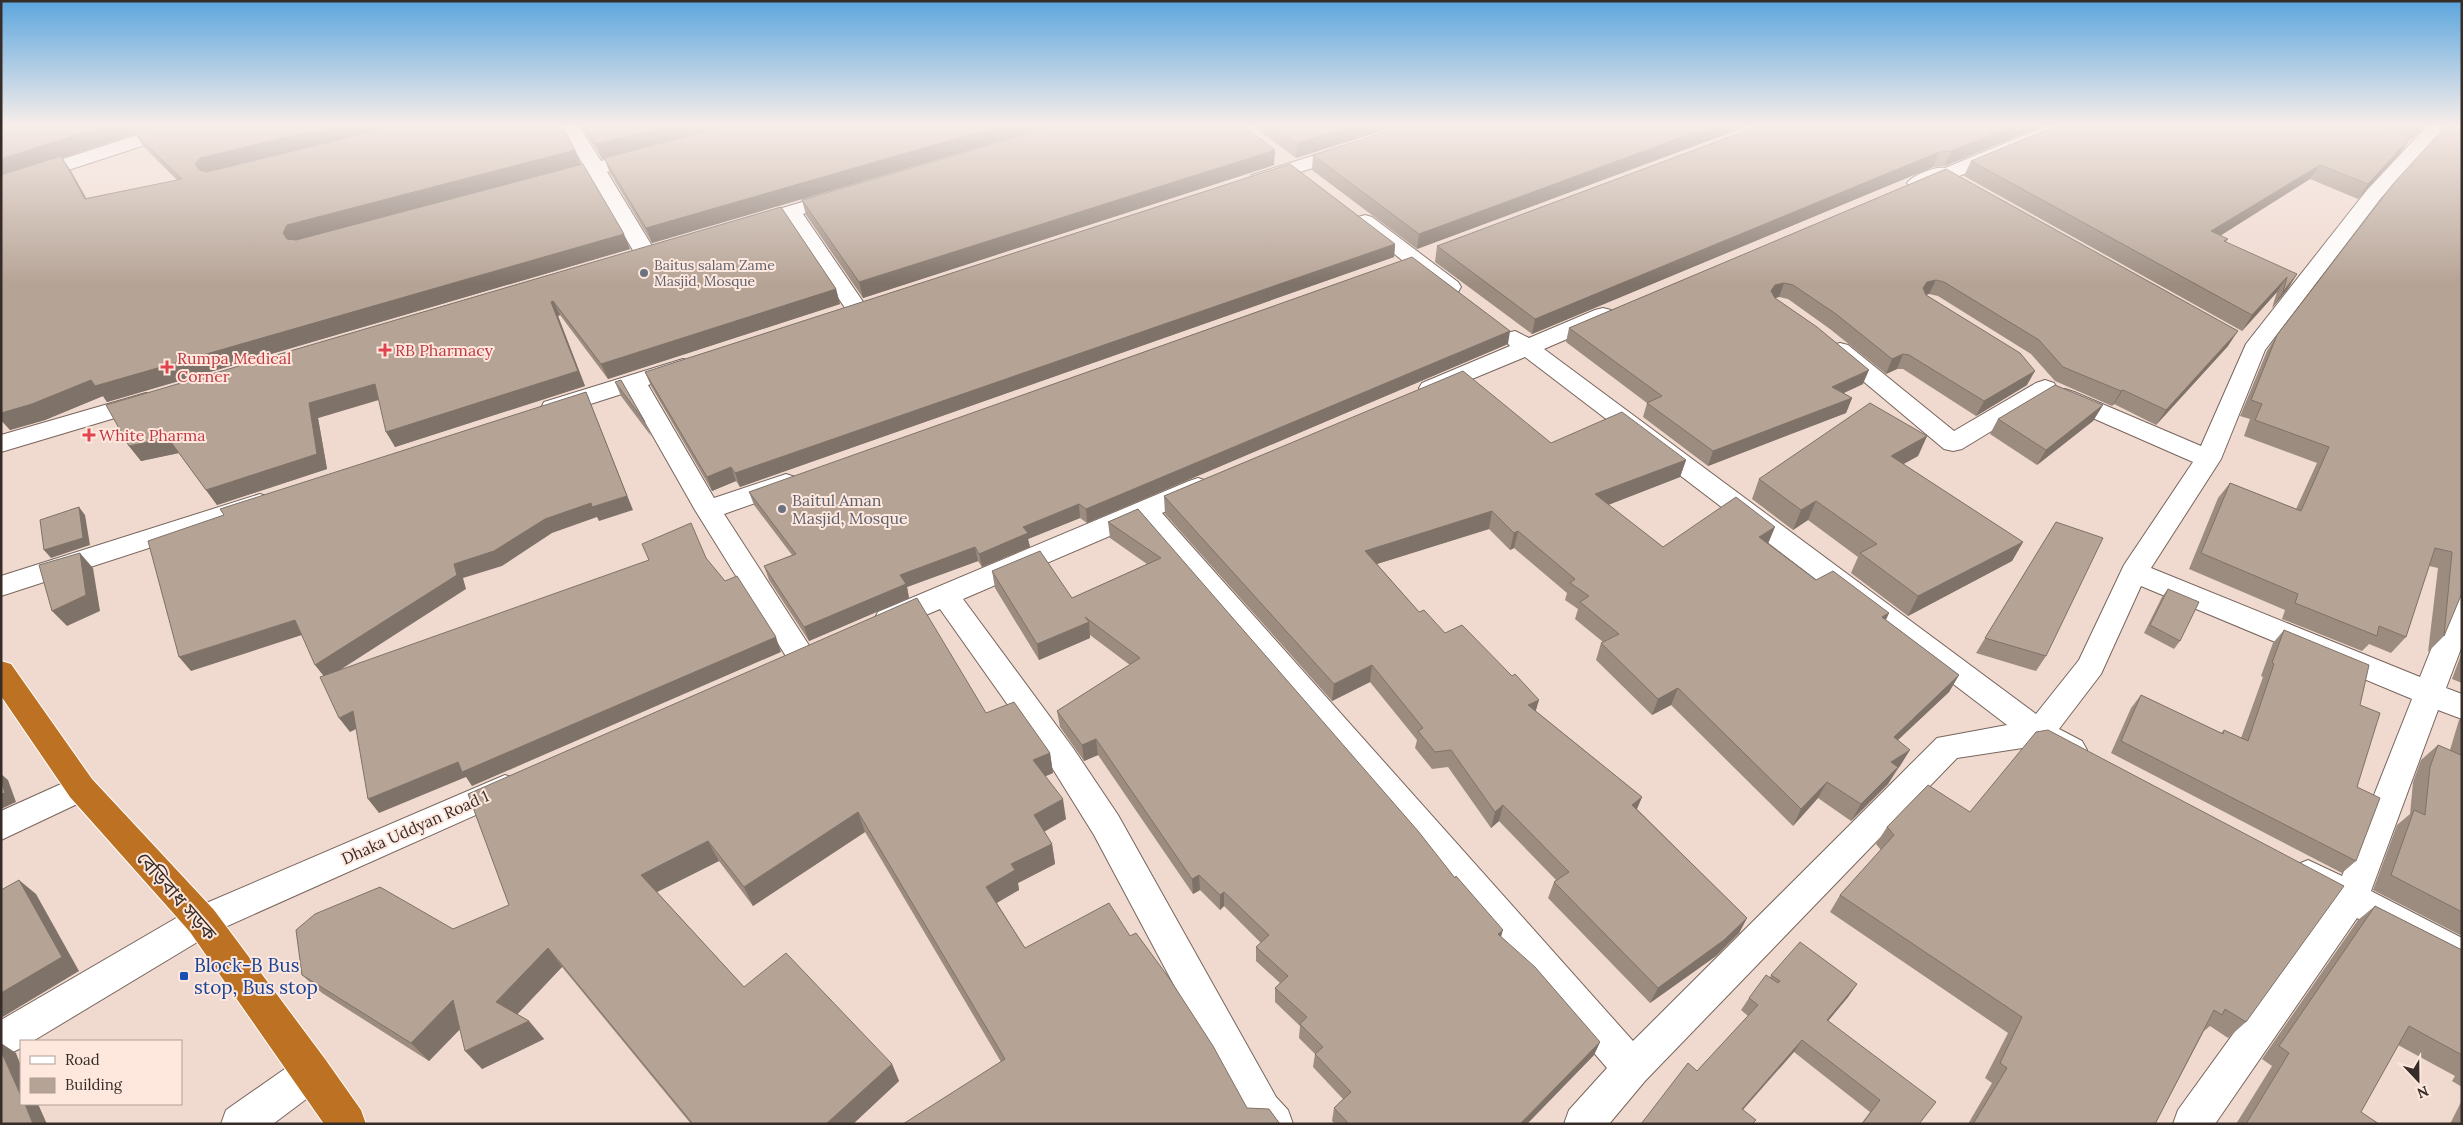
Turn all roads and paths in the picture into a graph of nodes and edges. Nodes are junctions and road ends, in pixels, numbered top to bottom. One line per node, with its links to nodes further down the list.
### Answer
1 (24, 178): 10 (street)
2 (560, 178): 12 (street)
3 (601, 178): 19 (street)
4 (1261, 178): 11 (street)
5 (1308, 178): 9 (street)
6 (1927, 178): 15 (street)
7 (1950, 178): 13 (street)
8 (2385, 178): 36 (street)
9 (1317, 185)
10 (1, 186)
11 (1237, 186)
12 (529, 187)
13 (1967, 188)
14 (856, 192): 17 (street)
15 (1895, 192)
16 (1347, 208): 20 (street)
17 (791, 211): 18 (street); 24 (street)
18 (727, 230)
19 (646, 254)
20 (1425, 256): 21 (street); 22 (street)
21 (1388, 269)
22 (1468, 300)
23 (1625, 306): 27 (street)
24 (857, 309)
25 (1497, 324): 27 (street)
26 (1821, 335): 31 (street)
27 (1527, 347): 33 (street); 51 (street)
28 (699, 360): 30 (street)
29 (2028, 368): 31 (street)
30 (634, 382): 34 (street); 40 (street)
31 (2045, 388): 36 (street)
32 (164, 396): 35 (street)
33 (1408, 398)
34 (530, 415)
35 (1, 444)
36 (2208, 459): 42 (street)
37 (801, 477): 40 (street)
38 (1217, 479): 41 (street)
39 (285, 495): 43 (street)
40 (708, 510): 47 (street)
41 (1144, 510): 44 (street); 61 (street)
42 (2134, 572): 49 (street); 51 (street)
43 (1, 586)
44 (945, 595): 46 (street); 65 (street)
45 (2462, 607): 49 (street)
46 (865, 630)
47 (775, 670)
48 (1, 672): 54 (highway, বেড়িবাধ সড়ক)
49 (2429, 694): 50 (street); 57 (street)
50 (2462, 707)
51 (2039, 733): 52 (street); 61 (street)
52 (2091, 761)
53 (529, 777): 58 (street, Dhaka Uddyan Road 1)
54 (81, 788): 55 (street); 58 (highway, বেড়িবাধ সড়ক)
55 (1, 826)
56 (2282, 861): 57 (street)
57 (2351, 898): 59 (street); 67 (street)
58 (202, 921): 60 (street, Dhaka Uddyan Road 1); 62 (highway, বেড়িবাধ সড়ক)
59 (2462, 956)
60 (1, 1040)
61 (1632, 1068): 66 (street)
62 (312, 1072): 63 (street); 64 (highway, বেড়িবাধ সড়ক)
63 (240, 1124)
64 (347, 1124)
65 (1274, 1124)
66 (1583, 1124)
67 (2192, 1124)

